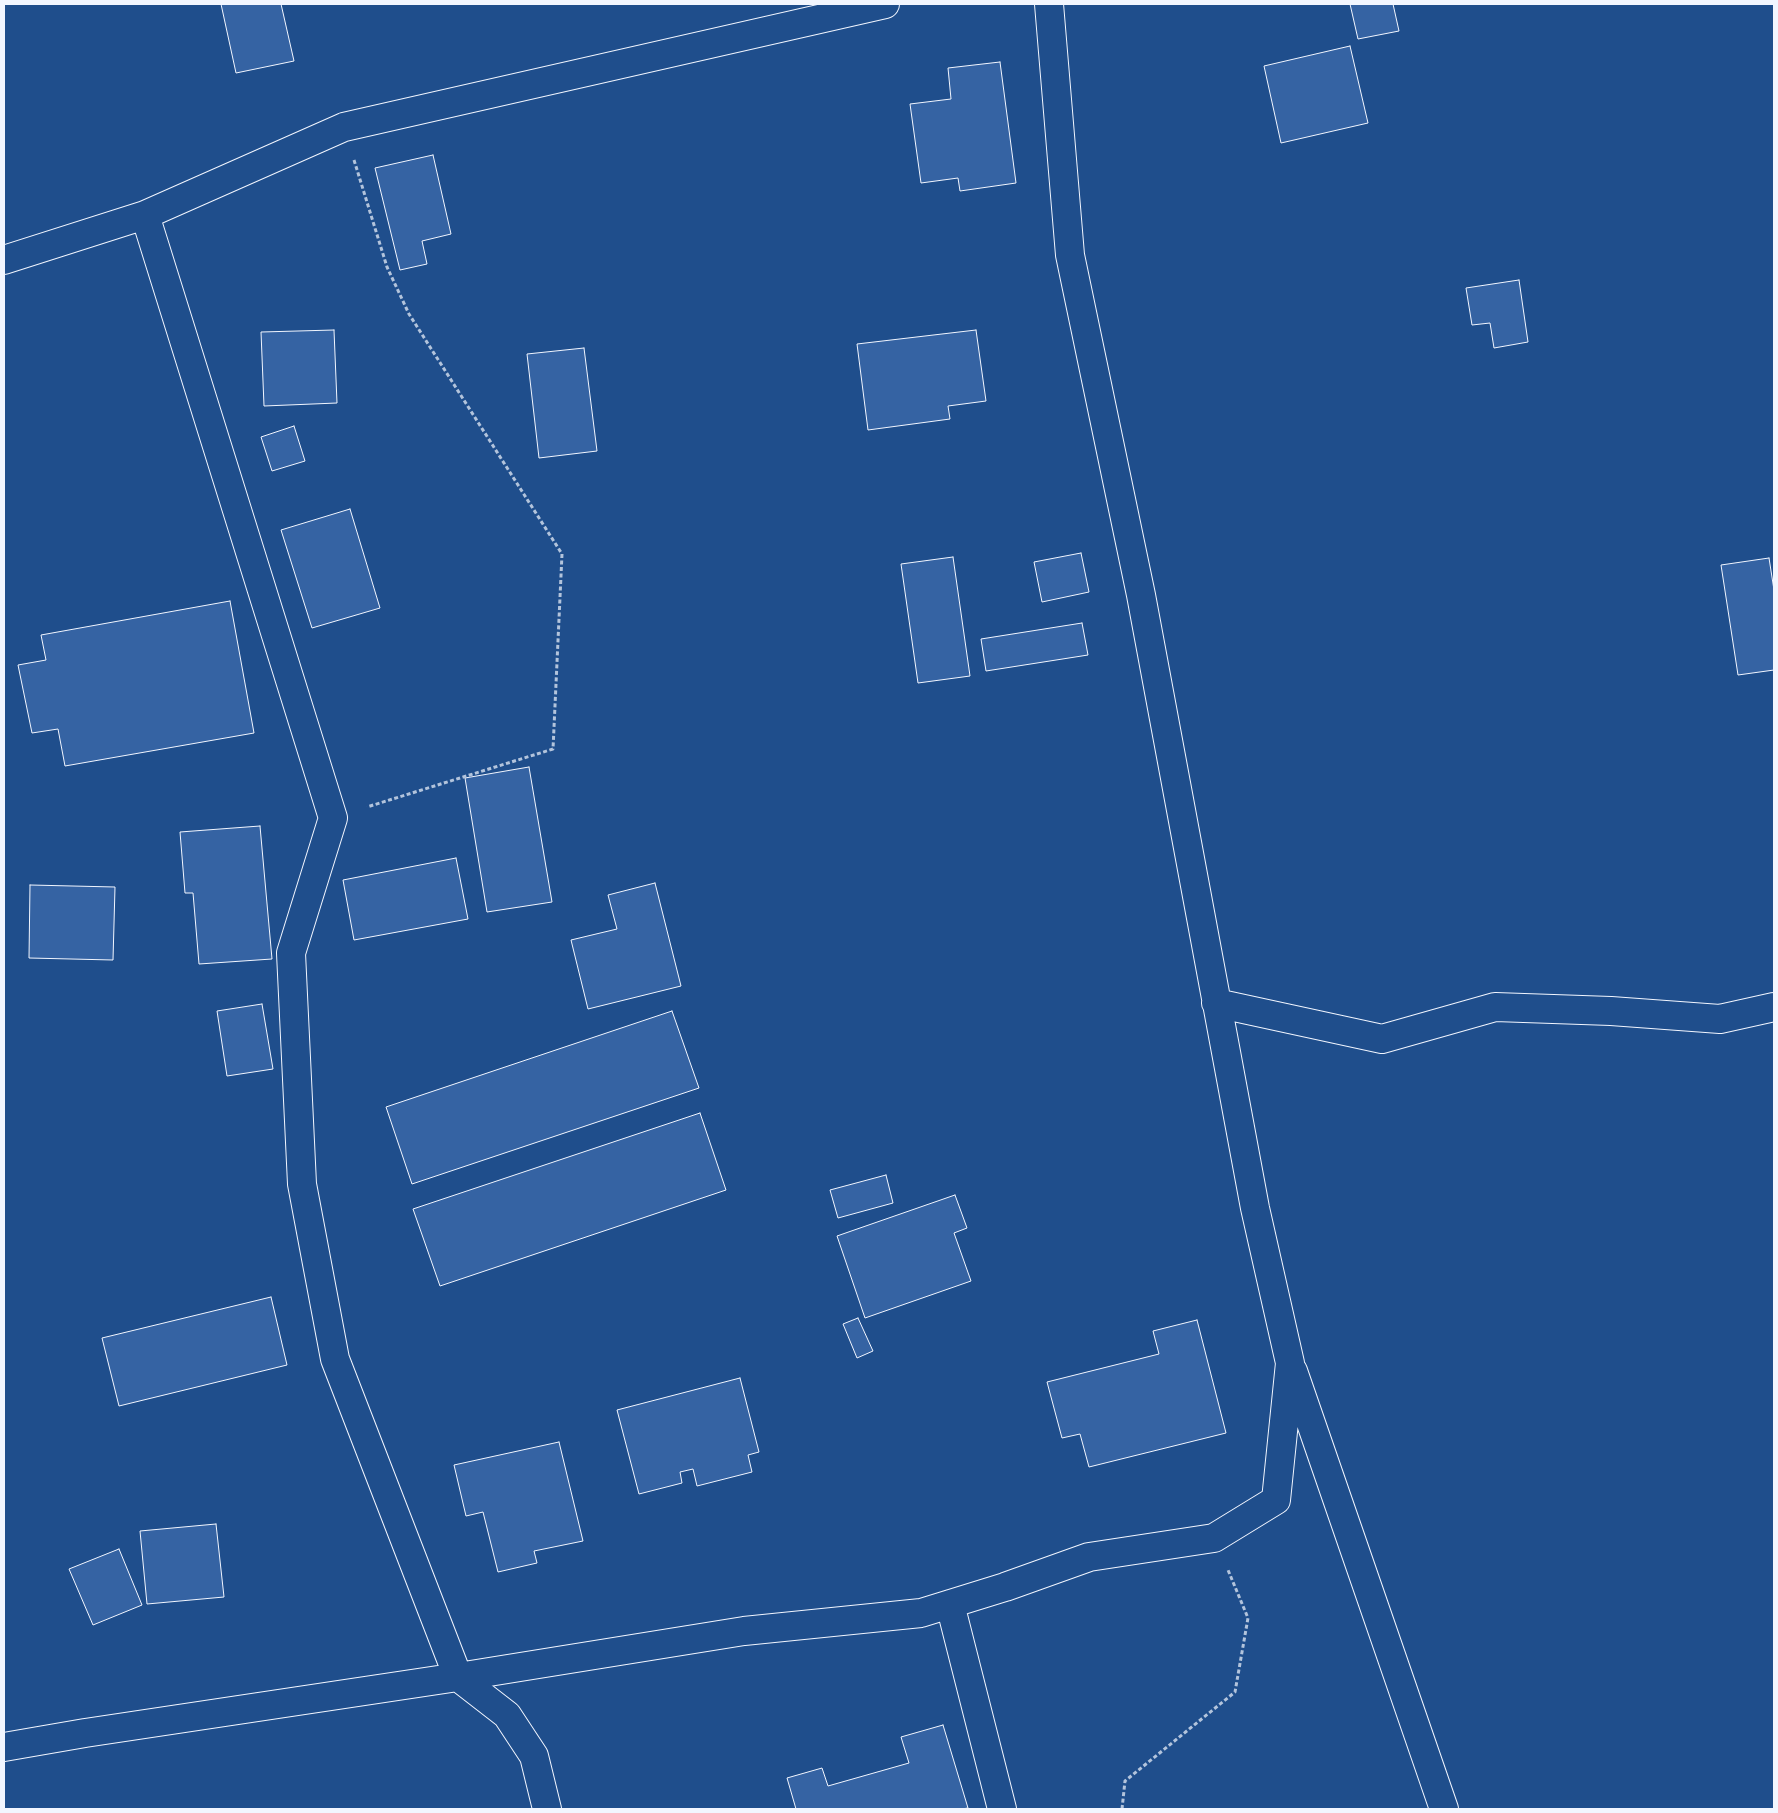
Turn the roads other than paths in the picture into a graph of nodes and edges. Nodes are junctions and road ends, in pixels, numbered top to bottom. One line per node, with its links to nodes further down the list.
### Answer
1 (885, 4): 3 (street)
2 (1049, 4): 5 (street)
3 (145, 215): 4 (street); 9 (street)
4 (4, 260)
5 (1216, 1003): 6 (street); 7 (street)
6 (1774, 1007)
7 (1290, 1363): 8 (street); 13 (street)
8 (950, 1604): 9 (street); 12 (street)
9 (458, 1677): 10 (street); 11 (street)
10 (4, 1747)
11 (547, 1809)
12 (1002, 1809)
13 (1444, 1809)

